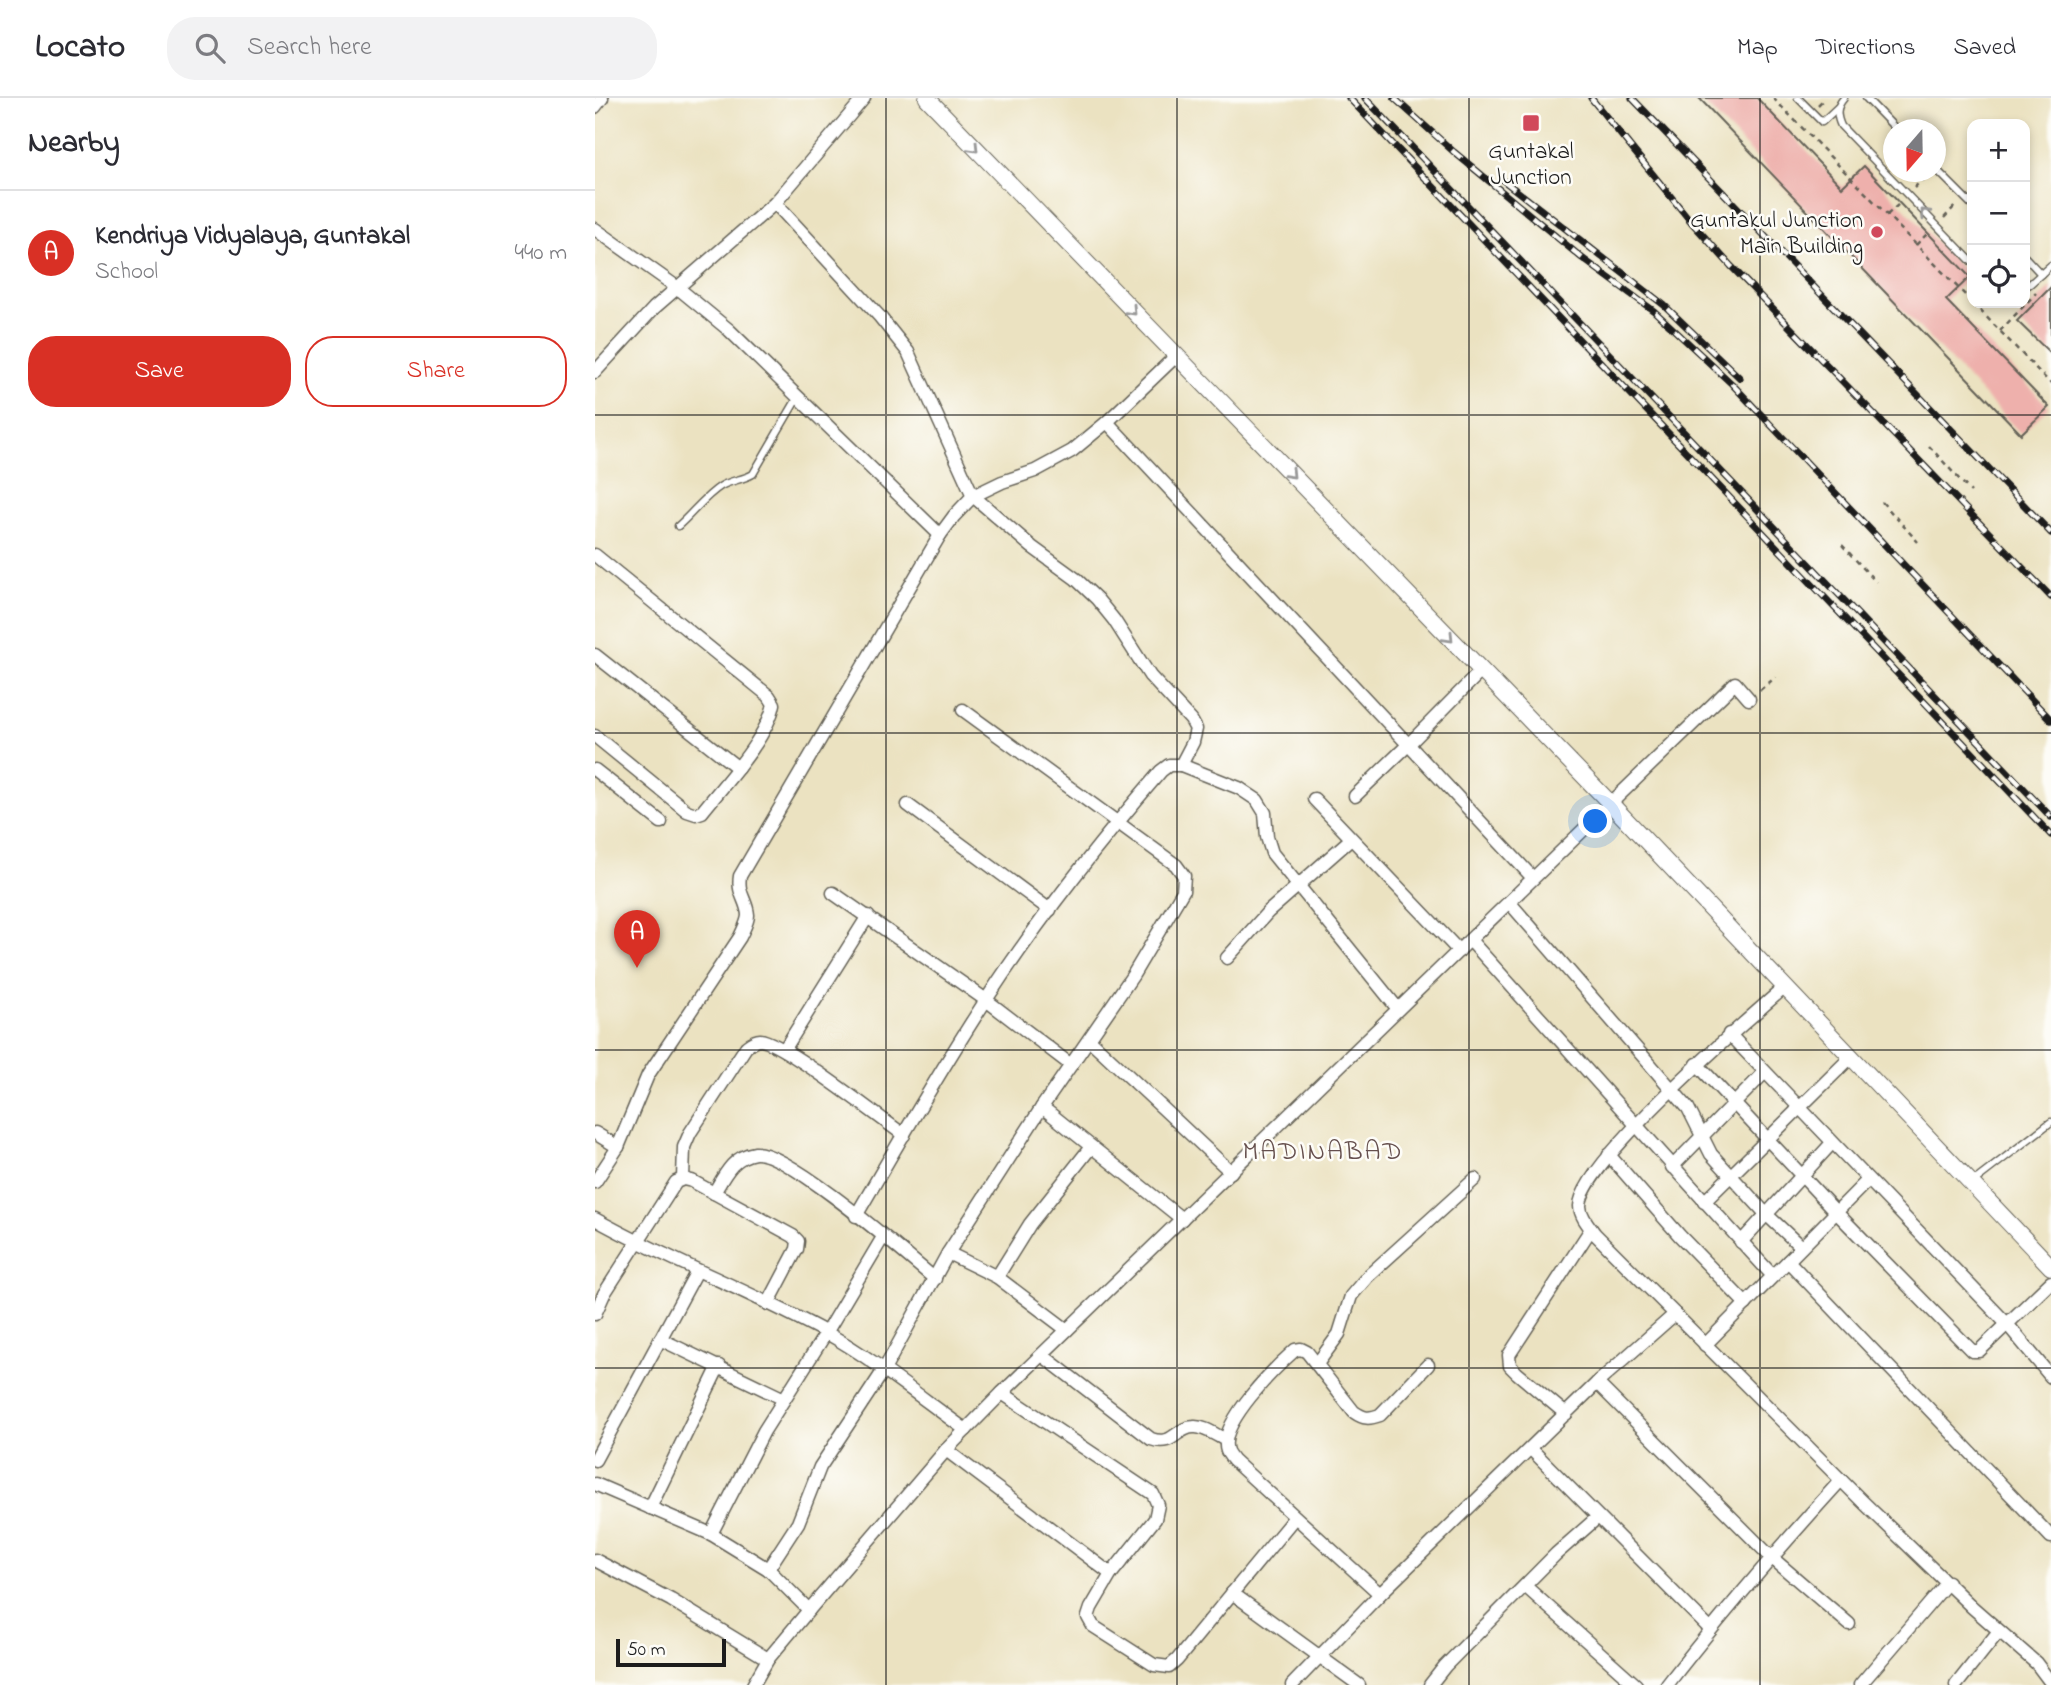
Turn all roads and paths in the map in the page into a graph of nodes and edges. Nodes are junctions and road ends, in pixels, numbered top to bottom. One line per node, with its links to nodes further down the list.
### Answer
1 (602, 98): 8 (street)
2 (864, 98): 13 (street)
3 (927, 98): 25 (street, one-way to 25)
4 (1773, 98): 22 (path)
5 (1798, 98): 9 (lane)
6 (1844, 98): 9 (lane)
7 (1865, 98): 10 (lane)
8 (595, 107)
9 (1837, 107): 15 (lane, one-way to 9)
10 (1886, 119)
11 (1946, 179): 12 (lane)
12 (1967, 200)
13 (775, 203): 21 (street); 32 (street)
14 (595, 229): 21 (street)
15 (1967, 257)
16 (2030, 262): 18 (lane)
17 (2051, 265): 18 (lane)
18 (2041, 274): 19 (lane)
19 (2030, 283)
20 (2042, 287): 24 (path)
21 (678, 288): 26 (street); 28 (street)
22 (1967, 298)
23 (1977, 308): 24 (path)
24 (2000, 331): 27 (path)
25 (1176, 356): 29 (street); 41 (street, one-way to 41)
26 (595, 372)
27 (2051, 384)
28 (798, 397): 34 (lane); 35 (street)
29 (1107, 422): 32 (street); 46 (street)
30 (1929, 446): 31 (path)
31 (1972, 492)
32 (974, 496): 35 (street); 47 (street)
33 (1881, 502): 36 (path)
34 (678, 526)
35 (940, 535): 87 (street)
36 (1919, 542)
37 (1842, 545): 39 (path)
38 (596, 559): 48 (street)
39 (1876, 582)
40 (595, 655): 48 (street)
41 (1481, 671): 46 (street); 52 (street)
42 (1776, 677): 43 (path)
43 (1749, 699): 52 (street)
44 (963, 710): 54 (street)
45 (595, 736): 48 (street)
46 (1409, 744): 50 (street); 57 (street)
47 (1181, 765): 54 (street); 58 (street)
48 (737, 768)
49 (595, 770): 55 (street)
50 (1355, 796)
51 (1314, 800): 56 (street)
52 (1611, 804): 57 (street); 66 (street)
53 (908, 806): 61 (street)
54 (1118, 821): 61 (street); 70 (street)
55 (661, 822)
56 (1351, 839): 58 (street); 64 (street)
57 (1533, 878): 60 (street)
58 (1298, 885): 65 (street); 68 (street)
59 (833, 893): 62 (street)
60 (1509, 902): 63 (street); 76 (street)
61 (1050, 910): 67 (street)
62 (868, 916): 67 (street); 71 (street)
63 (1470, 940): 64 (street); 81 (street)
64 (1459, 951): 68 (street)
65 (1227, 958)
66 (1784, 987): 69 (street); 72 (street)
67 (986, 1000): 73 (street); 83 (street)
68 (1398, 1009): 91 (street)
69 (1729, 1034): 74 (street); 75 (street)
70 (1090, 1040): 73 (street); 91 (street)
71 (784, 1050): 83 (street); 94 (street)
72 (1851, 1057): 79 (street); 98 (street)
73 (1071, 1065): 78 (street)
74 (1697, 1065): 76 (street); 77 (street)
75 (1764, 1073): 77 (street); 79 (street)
76 (1673, 1090): 81 (street); 84 (street)
77 (1733, 1104): 84 (street); 85 (street)
78 (1042, 1107): 88 (street); 111 (street)
79 (1800, 1109): 85 (street); 86 (street)
80 (2051, 1122): 98 (lane)
81 (1638, 1126): 89 (street); 90 (street)
82 (595, 1133): 87 (street)
83 (904, 1135): 103 (street)
84 (1701, 1137): 90 (street); 92 (street)
85 (1767, 1140): 92 (street); 93 (street)
86 (1832, 1143): 93 (street); 96 (street)
87 (618, 1147): 97 (street)
88 (1091, 1147): 105 (street); 116 (street)
89 (1609, 1155): 106 (street); 120 (street)
90 (1672, 1167): 100 (street)
91 (1231, 1172): 105 (street)
92 (1730, 1176): 100 (street); 102 (street)
93 (1802, 1176): 101 (street); 102 (street)
94 (683, 1179): 99 (street); 108 (street)
95 (1475, 1179): 129 (street)
96 (1868, 1180): 101 (street); 123 (street)
97 (595, 1182)
98 (1971, 1183): 113 (street)
99 (714, 1193): 103 (street); 119 (street)
100 (1704, 1202): 109 (street)
101 (1835, 1211): 110 (street); 123 (street)
102 (1766, 1214): 109 (street); 110 (street)
103 (856, 1216): 107 (street)
104 (595, 1219): 108 (street)
105 (1182, 1219): 124 (street)
106 (1591, 1229): 122 (street); 137 (street)
107 (883, 1237): 117 (street); 125 (street)
108 (637, 1242): 114 (street); 121 (street)
109 (1741, 1242): 115 (street)
110 (1801, 1247): 112 (street)
111 (949, 1253): 116 (street); 117 (street)
112 (1788, 1261): 115 (street); 149 (street)
113 (2051, 1267)
114 (697, 1271): 119 (street); 126 (street)
115 (1773, 1276): 120 (street)
116 (997, 1277): 124 (street)
117 (935, 1279): 132 (street)
118 (2051, 1282): 123 (street)
119 (768, 1304): 125 (street)
120 (1746, 1304): 127 (street)
121 (595, 1314)
122 (1675, 1314): 127 (street); 134 (street)
123 (2008, 1325): 133 (street)
124 (1067, 1330): 128 (street)
125 (826, 1333): 132 (street); 136 (street)
126 (660, 1339): 131 (street); 142 (street)
127 (1705, 1345): 143 (street)
128 (1042, 1355): 135 (street); 139 (street)
129 (1318, 1364): 130 (street); 139 (street)
130 (1428, 1365)
131 (719, 1366): 136 (street); 145 (street)
132 (884, 1370): 138 (street); 152 (street)
133 (2051, 1377)
134 (1597, 1383): 137 (street); 150 (street)
135 (1002, 1393): 138 (street); 153 (street)
136 (784, 1399): 148 (street)
137 (1566, 1414): 140 (street)
138 (966, 1430): 141 (street)
139 (1226, 1440): 146 (street)
140 (1531, 1449): 147 (street); 157 (street)
141 (946, 1450): 153 (street); 158 (street)
142 (595, 1460)
143 (1840, 1480): 150 (street); 154 (street)
144 (595, 1484): 145 (street)
145 (650, 1508): 148 (street)
146 (1295, 1517): 156 (street); 157 (street)
147 (1598, 1517): 155 (street); 160 (street)
148 (711, 1534): 152 (street)
149 (2051, 1537)
150 (1771, 1557): 159 (street); 160 (street)
151 (595, 1560): 163 (street)
152 (768, 1569): 158 (street)
153 (1111, 1574): 156 (street)
154 (1948, 1582): 161 (street); 164 (street)
155 (1525, 1586): 169 (street); 170 (street)
156 (1232, 1593): 162 (street)
157 (1380, 1594): 162 (street)
158 (809, 1610): 163 (street)
159 (1849, 1623)
160 (1710, 1629): 171 (street)
161 (1999, 1631): 165 (street); 172 (street)
162 (1319, 1656): 167 (street); 168 (street)
163 (768, 1659): 166 (street)
164 (1863, 1684)
165 (2051, 1684)
166 (753, 1685)
167 (1292, 1685)
168 (1359, 1685)
169 (1430, 1685)
170 (1636, 1685)
171 (1667, 1685)
172 (1956, 1685)

